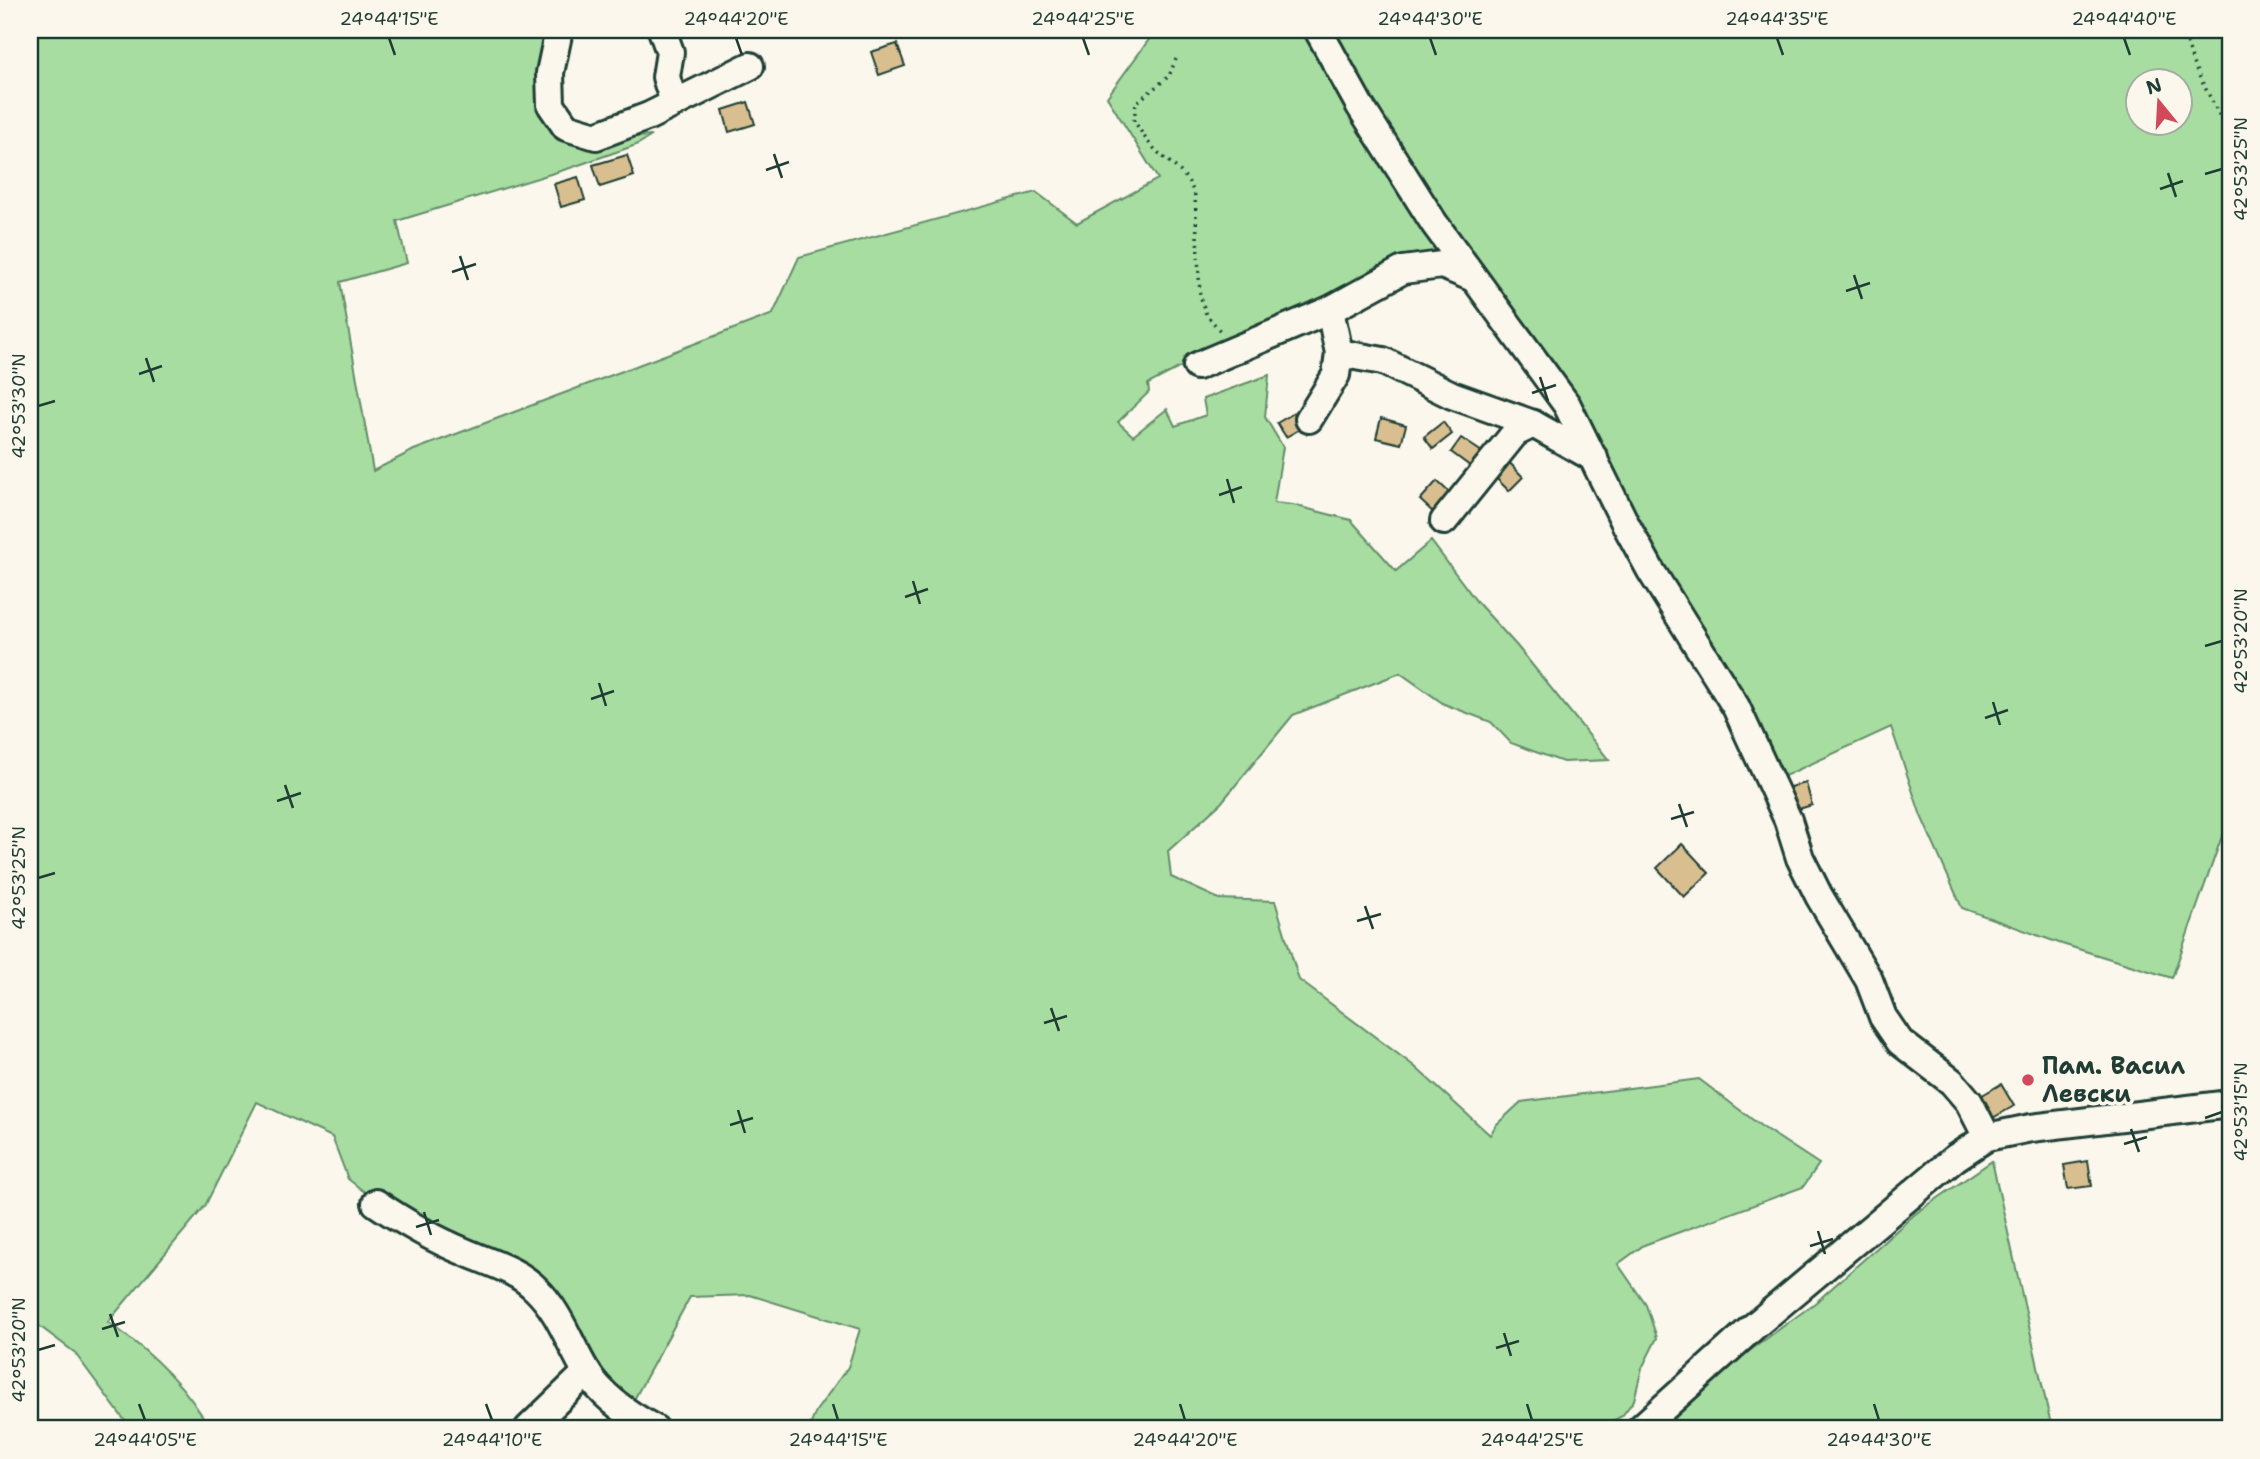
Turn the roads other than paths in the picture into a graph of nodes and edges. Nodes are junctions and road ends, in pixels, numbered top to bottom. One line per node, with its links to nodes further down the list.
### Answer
1 (559, 30): 5 (street)
2 (662, 30): 5 (street)
3 (1318, 30): 6 (street)
4 (750, 66): 5 (street)
5 (674, 103)
6 (1471, 277): 7 (street); 12 (street)
7 (1330, 310): 8 (street); 9 (street)
8 (1339, 353): 10 (street); 11 (street)
9 (1197, 366)
10 (1309, 419)
11 (1533, 424): 12 (street); 13 (street)
12 (1594, 458): 15 (street)
13 (1444, 521)
14 (2230, 1104): 15 (street)
15 (1987, 1137): 20 (street)
16 (376, 1203): 17 (street)
17 (587, 1372): 18 (street); 19 (street)
18 (528, 1429)
19 (655, 1429)
20 (1640, 1429)

